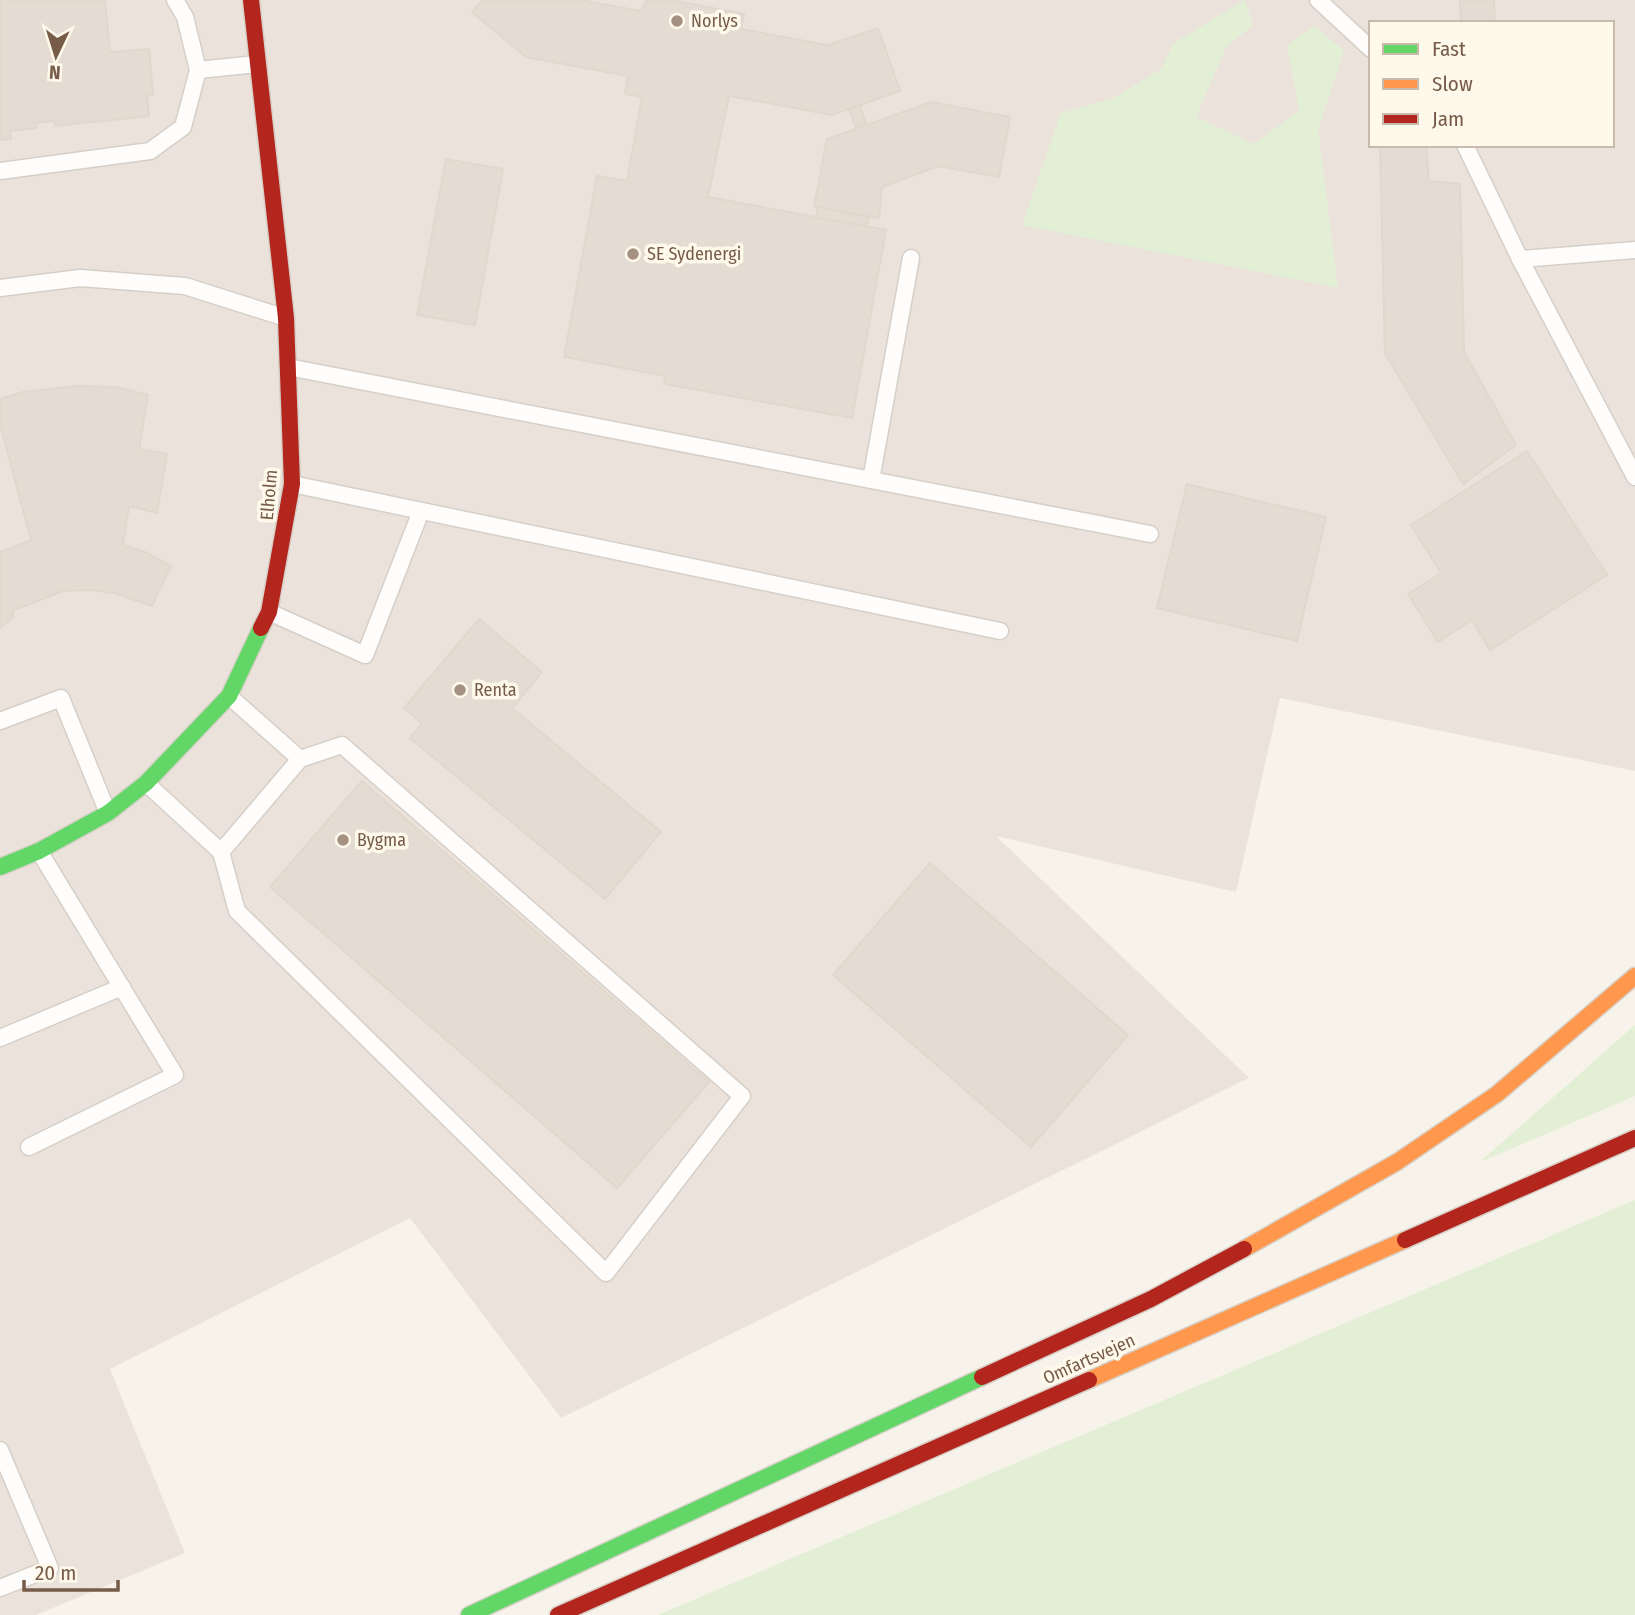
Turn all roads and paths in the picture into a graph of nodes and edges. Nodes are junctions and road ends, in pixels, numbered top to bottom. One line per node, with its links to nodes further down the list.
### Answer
1 (175, 0): 6 (lane)
2 (251, 0): 5 (main road, Elholm)
3 (1318, 0): 4 (lane)
4 (1369, 47)
5 (257, 64): 6 (lane); 13 (main road, Elholm)
6 (198, 70): 8 (lane)
7 (1466, 147): 11 (lane)
8 (0, 171)
9 (1635, 250): 11 (lane)
10 (911, 258): 16 (lane)
11 (1520, 260): 15 (lane)
12 (0, 288): 13 (lane)
13 (286, 318): 14 (main road, Elholm)
14 (288, 368): 16 (lane); 17 (main road, Elholm)
15 (1635, 477)
16 (871, 480): 19 (lane)
17 (292, 484): 18 (lane); 20 (main road, Elholm)
18 (421, 511): 20 (lane); 21 (lane)
19 (1150, 534)
20 (269, 612): 22 (main road, Elholm)
21 (1000, 631)
22 (229, 696): 24 (lane); 25 (main road, Elholm)
23 (0, 721): 26 (lane)
24 (300, 759): 28 (lane); 28 (lane)
25 (146, 782): 26 (main road, Elholm); 28 (lane)
26 (108, 813): 27 (main road, Elholm)
27 (39, 851): 29 (main road, Elholm); 31 (lane)
28 (221, 852)
29 (0, 867)
30 (1635, 976): 37 (main road)
31 (122, 987): 32 (lane); 34 (lane)
32 (0, 1038)
33 (1635, 1138): 38 (main road, Omfartsvejen)
34 (29, 1147)
35 (0, 1450): 36 (lane)
36 (0, 1588)
37 (469, 1615)
38 (558, 1615)

